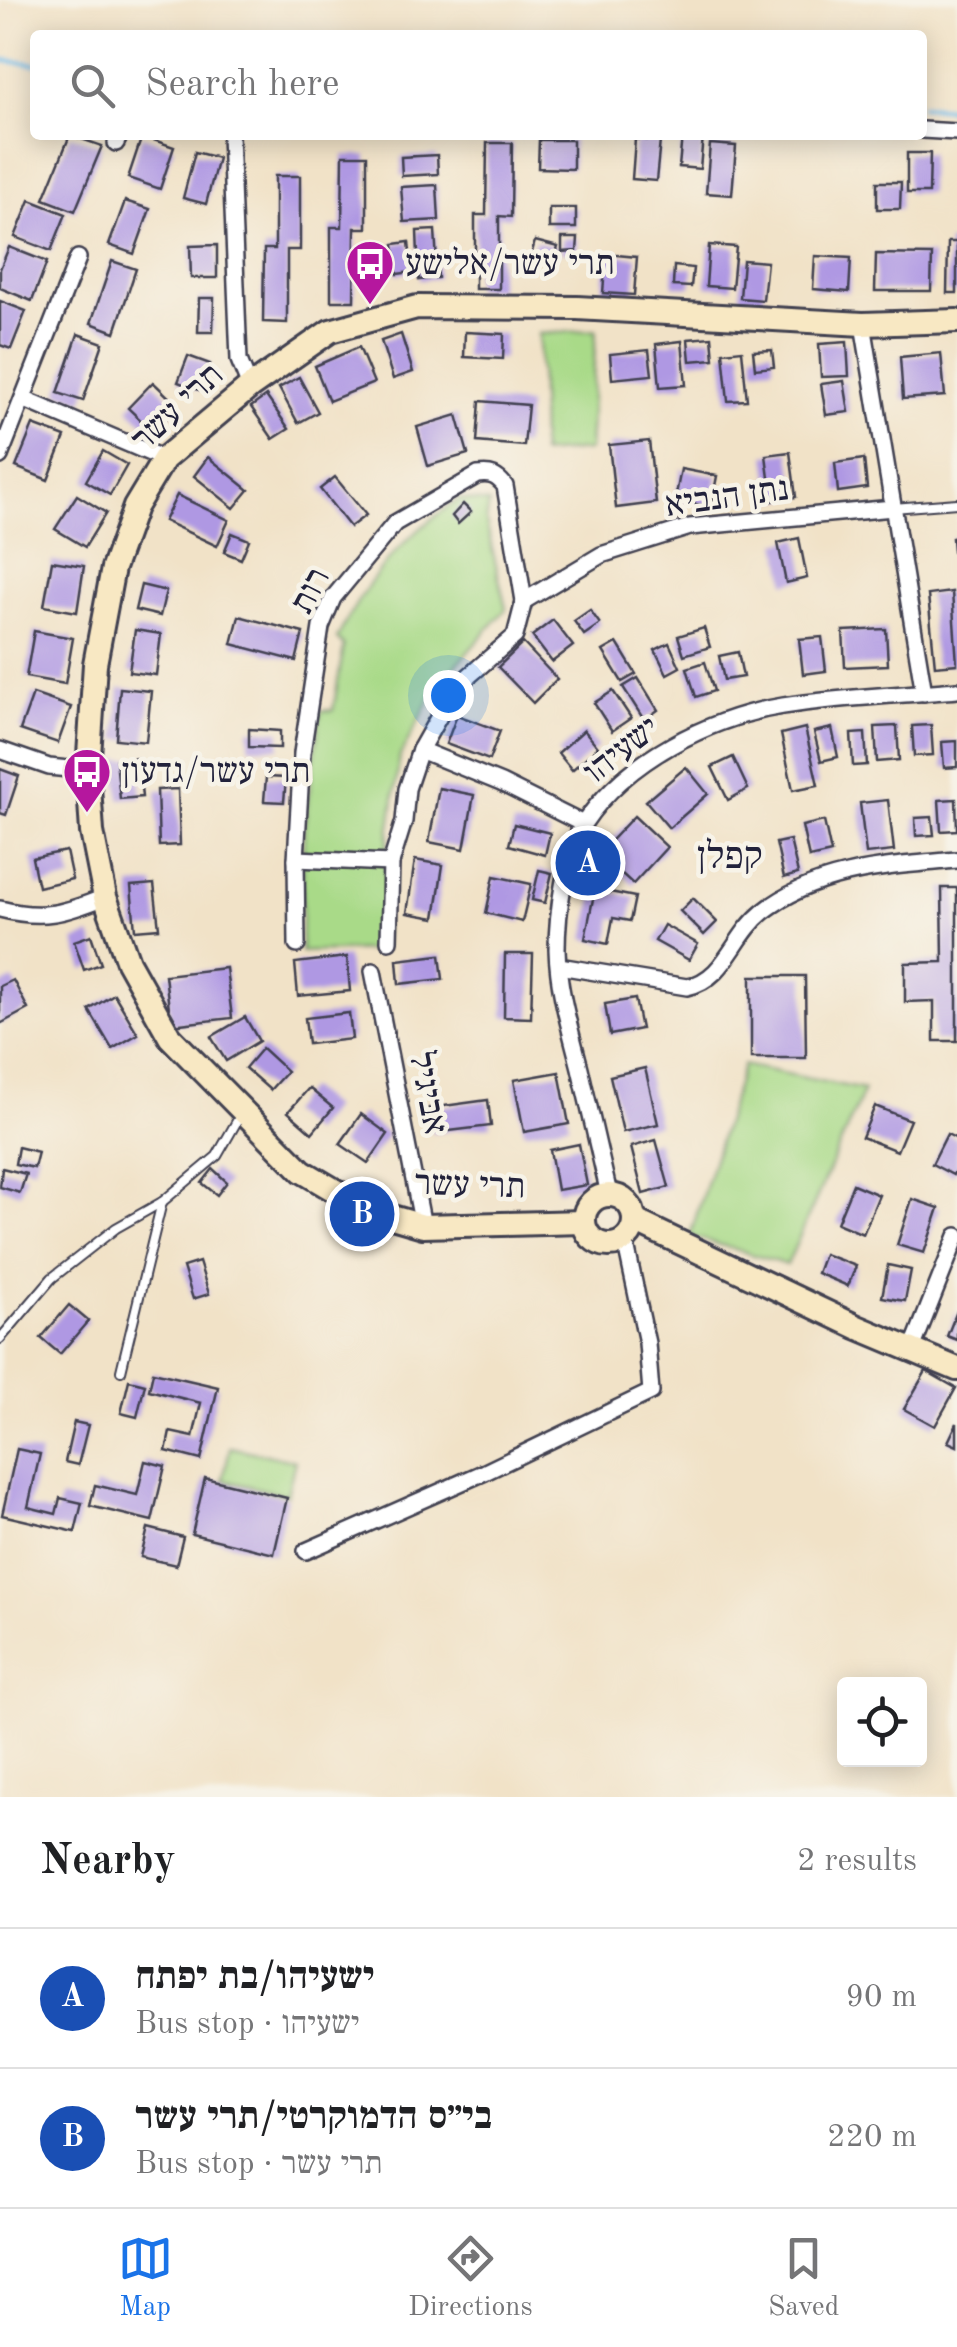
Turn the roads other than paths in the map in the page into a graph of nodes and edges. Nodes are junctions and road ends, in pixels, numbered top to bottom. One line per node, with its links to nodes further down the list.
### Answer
1 (927, 130): 2 (street)
2 (957, 132)
3 (230, 140): 7 (street)
4 (78, 258): 8 (street)
5 (957, 321): 6 (street, תרי עשר)
6 (863, 324): 7 (street, תרי עשר); 12 (street)
7 (250, 388): 10 (street, תרי עשר)
8 (23, 398): 9 (street); 10 (street)
9 (0, 456)
10 (164, 460): 18 (street, תרי עשר)
11 (957, 503): 12 (lane)
12 (893, 508): 13 (street, נתן הנביא); 15 (street)
13 (524, 601): 17 (street); 20 (street, רות)
14 (957, 690): 15 (street, ישעיהו)
15 (924, 693): 19 (street, ישעיהו)
16 (0, 750): 18 (street)
17 (420, 750): 19 (street); 22 (street)
18 (88, 771): 23 (street, תרי עשר)
19 (583, 824): 27 (street, ישעיהו)
20 (296, 859): 22 (street); 26 (street, רות)
21 (957, 860): 27 (street)
22 (391, 863): 25 (street)
23 (105, 897): 24 (street); 29 (street, תרי עשר)
24 (0, 909)
25 (389, 941)
26 (297, 945)
27 (559, 966): 30 (street, ישעיהו)
28 (372, 971): 33 (street, אביגיל)
29 (244, 1110): 31 (lane); 33 (street, תרי עשר)
30 (609, 1194): 32 (street); 34 (street)
31 (162, 1202): 36 (lane); 39 (lane)
32 (584, 1222): 33 (street, תרי עשר); 34 (street)
33 (423, 1226)
34 (630, 1230): 37 (street); 40 (street)
35 (957, 1236): 37 (street)
36 (0, 1339)
37 (912, 1349): 38 (street)
38 (957, 1368)
39 (122, 1371)
40 (306, 1550)

